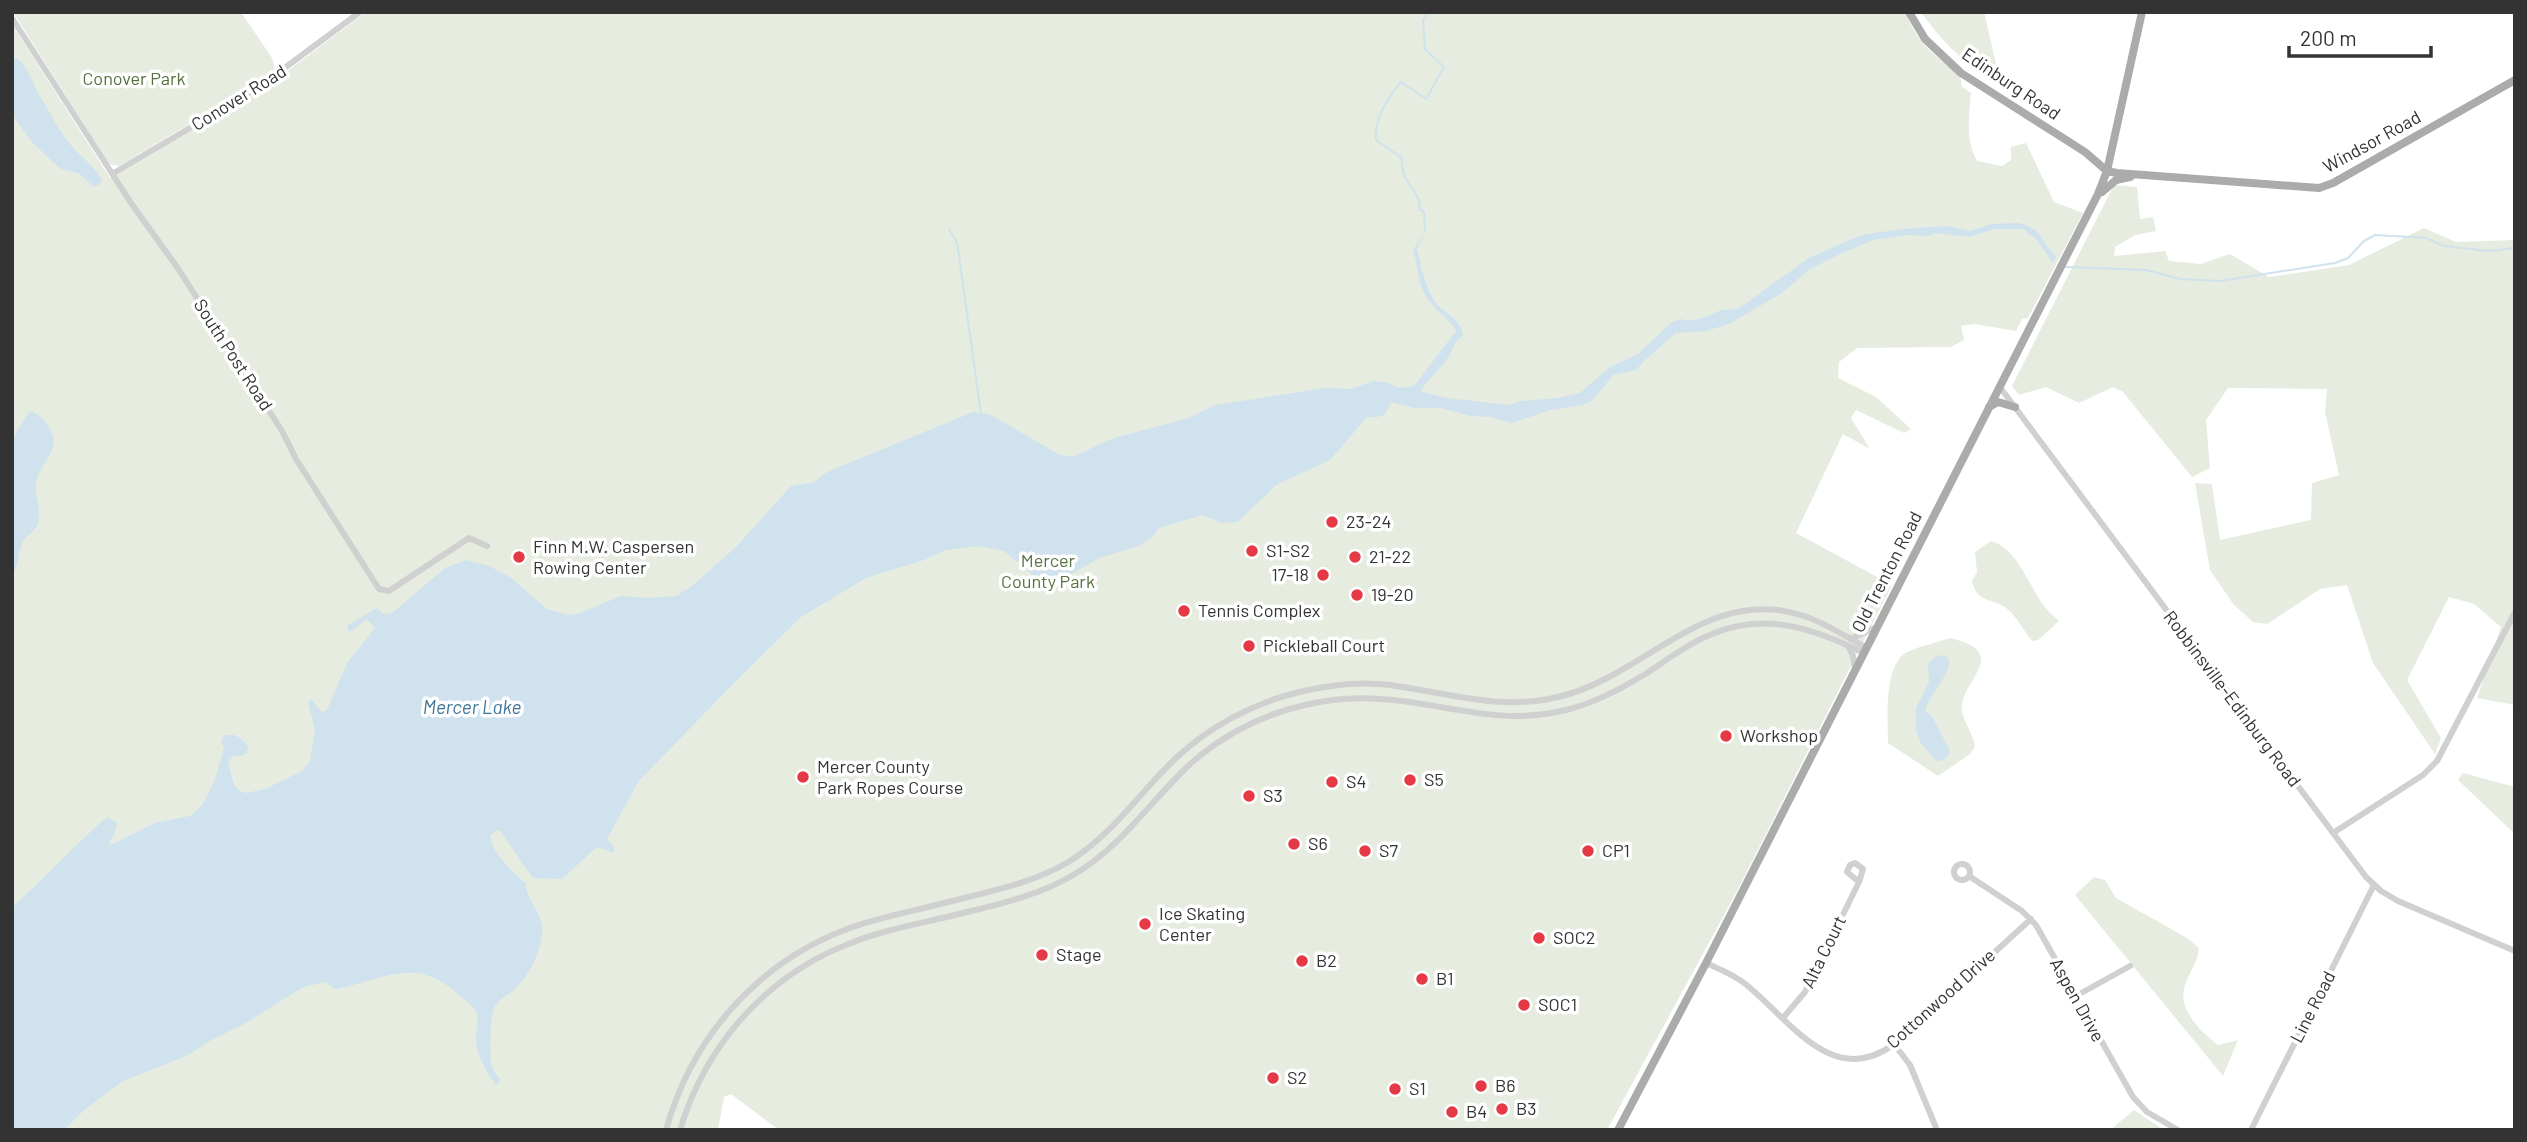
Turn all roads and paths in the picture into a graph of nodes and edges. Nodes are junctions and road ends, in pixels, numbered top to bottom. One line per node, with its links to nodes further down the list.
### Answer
1 (360, 12): 7 (street, Conover Road)
2 (1909, 12): 6 (main road, Edinburg Road)
3 (2142, 12): 6 (main road, Old Trenton Road)
4 (12, 18): 7 (street, South Post Road)
5 (2515, 80): 8 (main road, Windsor Road)
6 (2107, 171): 8 (main road, Windsor Road); 9 (main road, Old Trenton Road)
7 (112, 174): 13 (street, South Post Road)
8 (2137, 176): 9 (main road)
9 (2095, 200): 10 (main road, Old Trenton Road)
10 (1999, 386): 11 (main road, Old Trenton Road); 12 (street, Robbinsville-Edinburg Road)
11 (1989, 407): 12 (main road); 15 (main road, Old Trenton Road)
12 (2015, 407): 23 (street, Robbinsville-Edinburg Road)
13 (488, 545)
14 (2515, 612): 23 (street)
15 (1877, 627): 17 (street); 19 (main road, Old Trenton Road)
16 (1681, 635): 17 (street); 18 (street); 21 (street)
17 (1848, 642): 18 (street); 19 (street); 20 (street)
18 (1688, 647): 22 (street)
19 (1865, 650): 20 (main road, Old Trenton Road)
20 (1855, 671): 31 (main road, Old Trenton Road)
21 (1147, 790): 22 (street); 27 (street)
22 (1157, 799): 28 (street)
23 (2333, 833): 26 (street, Robbinsville-Edinburg Road)
24 (1969, 876): 29 (street, Aspen Drive)
25 (1859, 882): 34 (street, Alta Court)
26 (2374, 885): 30 (street, Robbinsville-Edinburg Road); 41 (street, Line Road)
27 (980, 894): 28 (street); 36 (street)
28 (984, 907): 37 (street)
29 (2031, 919): 33 (street, Aspen Drive); 35 (street, Cottonwood Drive)
30 (2515, 951)
31 (1706, 963): 34 (street, Cottonwood Drive); 38 (main road, Old Trenton Road)
32 (2130, 966): 33 (street)
33 (2076, 996): 40 (street, Aspen Drive)
34 (1783, 1018): 35 (street, Cottonwood Drive)
35 (1894, 1044): 39 (street)
36 (666, 1130)
37 (680, 1130)
38 (1618, 1130)
39 (1937, 1130)
40 (2178, 1130)
41 (2251, 1130)

